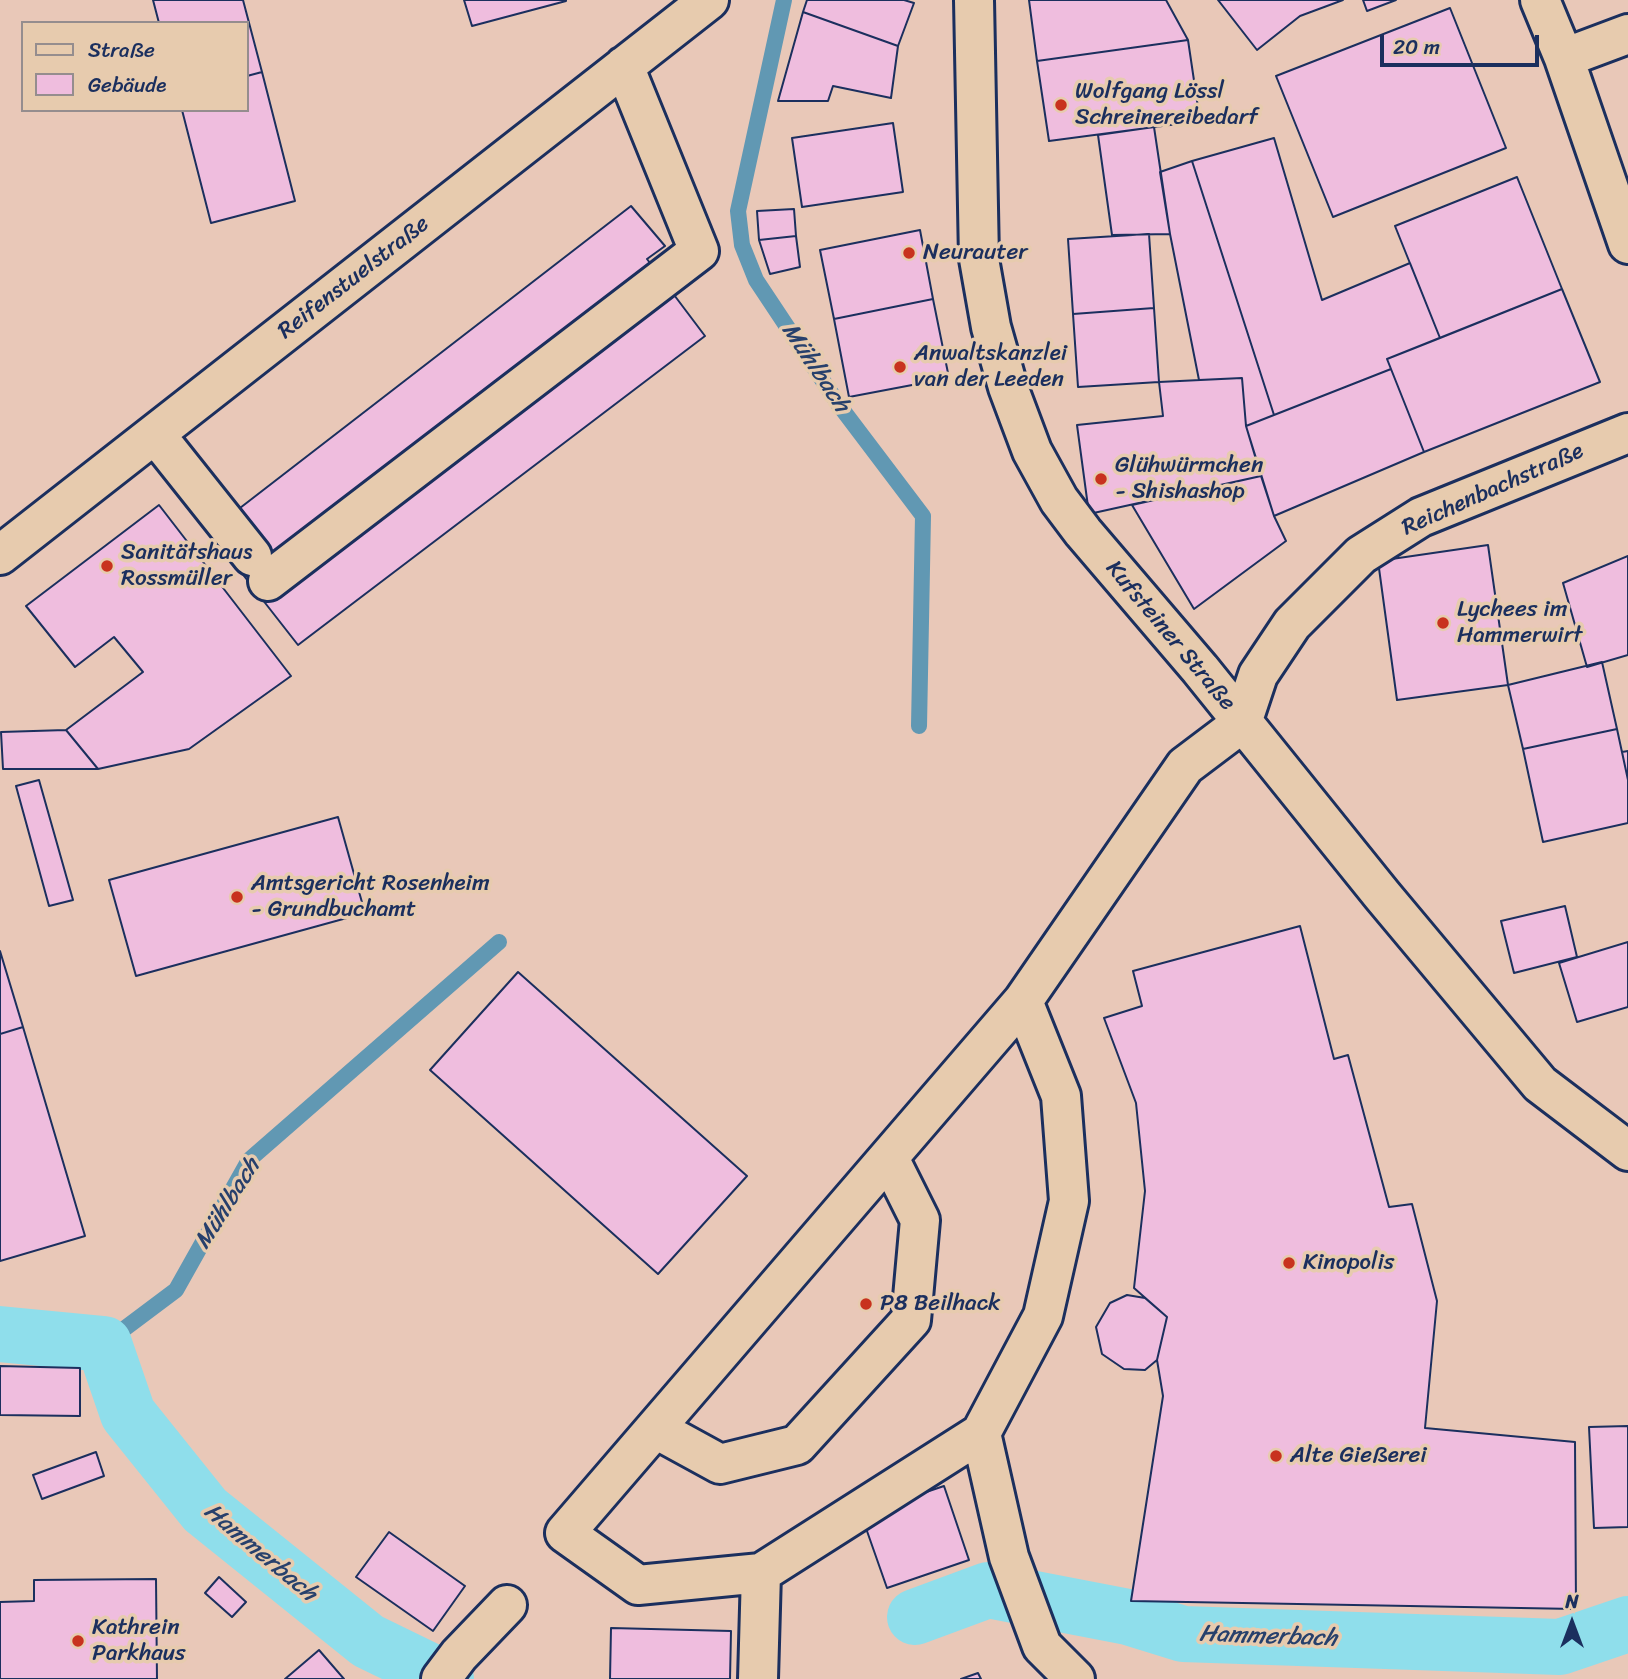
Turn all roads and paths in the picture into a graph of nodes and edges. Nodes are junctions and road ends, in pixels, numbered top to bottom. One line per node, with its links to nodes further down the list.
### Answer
1 (709, 0): 6 (street, Reifenstuelstraße)
2 (974, 0): 11 (street, Kufsteiner Straße)
3 (1540, 0): 5 (street)
4 (1628, 34): 5 (street)
5 (1564, 58): 7 (street)
6 (624, 66): 9 (street, Reifenstuelstraße); 9 (street)
7 (1628, 244)
8 (1628, 433): 11 (street, Reichenbachstraße)
9 (155, 434): 10 (street, Reifenstuelstraße)
10 (0, 555)
11 (1242, 723): 12 (street); 13 (street, Kufsteiner Straße)
12 (1023, 1001): 14 (street); 16 (street)
13 (1628, 1151)
14 (889, 1158): 15 (street); 15 (street)
15 (656, 1429): 17 (street)
16 (981, 1433): 17 (street); 21 (street)
17 (761, 1573): 20 (street)
18 (507, 1605): 19 (street)
19 (450, 1667)
20 (758, 1679)
21 (1075, 1679)

